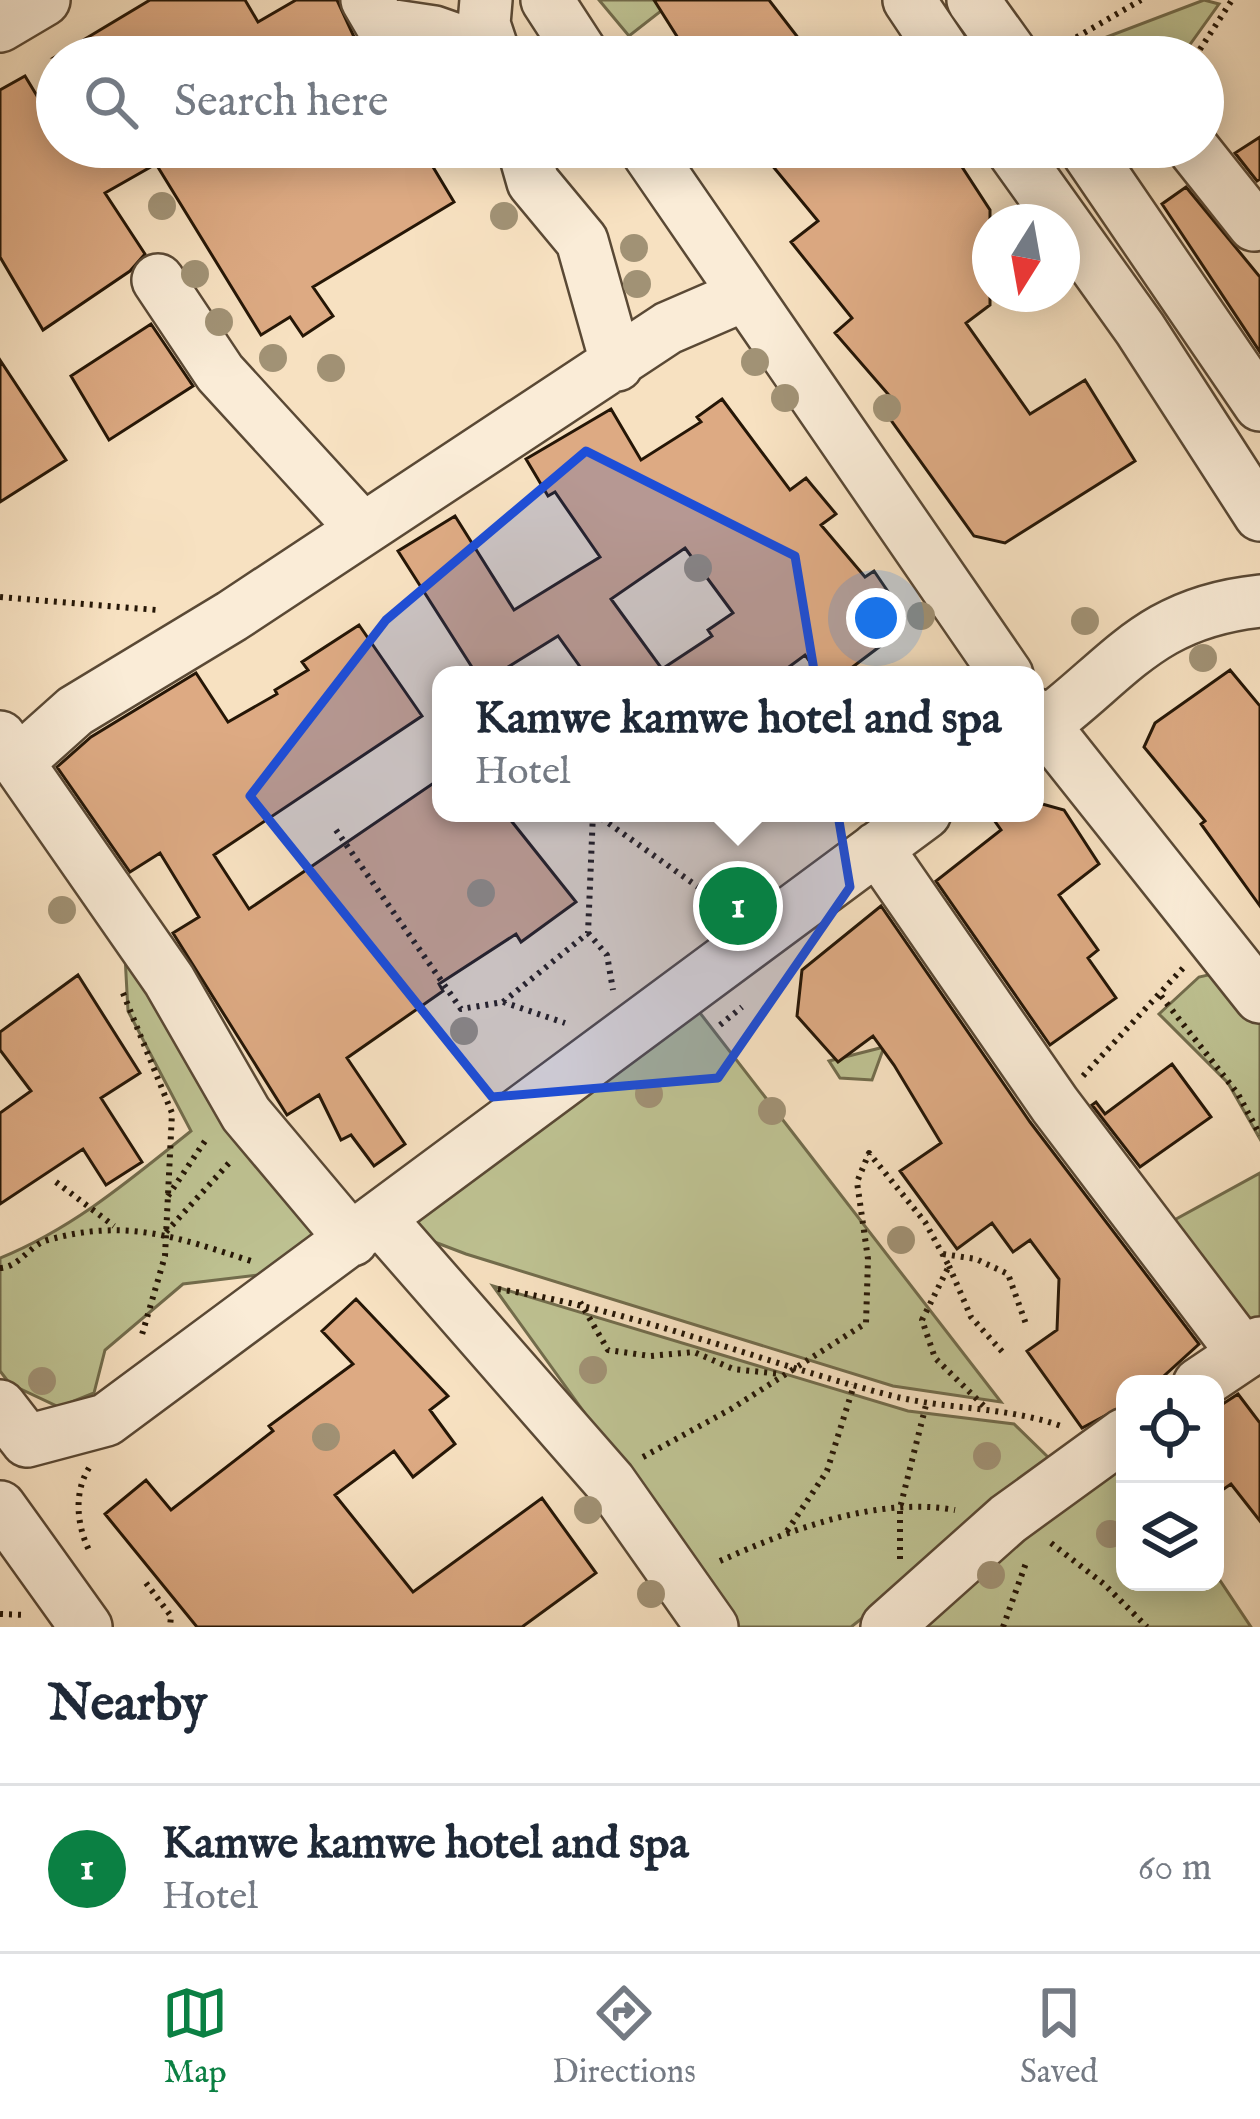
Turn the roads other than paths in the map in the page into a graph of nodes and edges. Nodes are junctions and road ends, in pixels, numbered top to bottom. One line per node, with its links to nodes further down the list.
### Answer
1 (44, 0): 7 (street)
2 (367, 0): 8 (street)
3 (486, 0): 9 (street)
4 (547, 0): 10 (street)
5 (909, 0): 11 (street)
6 (973, 0): 12 (street)
7 (0, 26)
8 (444, 36)
9 (488, 36)
10 (570, 36)
11 (933, 36)
12 (999, 36)
13 (529, 168): 21 (street)
14 (658, 168): 20 (street)
15 (1025, 168): 23 (street)
16 (1098, 168): 22 (street)
17 (1209, 168): 18 (street)
18 (1260, 222)
19 (158, 280): 24 (street)
20 (742, 296): 21 (street); 26 (street)
21 (617, 365): 24 (street)
22 (1260, 405)
23 (1260, 515)
24 (361, 527): 29 (street)
25 (1260, 601): 27 (street)
26 (1001, 666)
27 (1044, 719)
28 (1044, 731): 32 (street)
29 (9, 749): 33 (street)
30 (913, 822): 31 (street)
31 (877, 848): 33 (street); 34 (street)
32 (1260, 997)
33 (365, 1229): 36 (street); 41 (street)
34 (1252, 1348): 35 (street)
35 (1212, 1375)
36 (14, 1424): 38 (street)
37 (1116, 1440): 39 (street)
38 (0, 1507): 40 (street)
39 (894, 1622)
40 (86, 1627)
41 (712, 1627)

